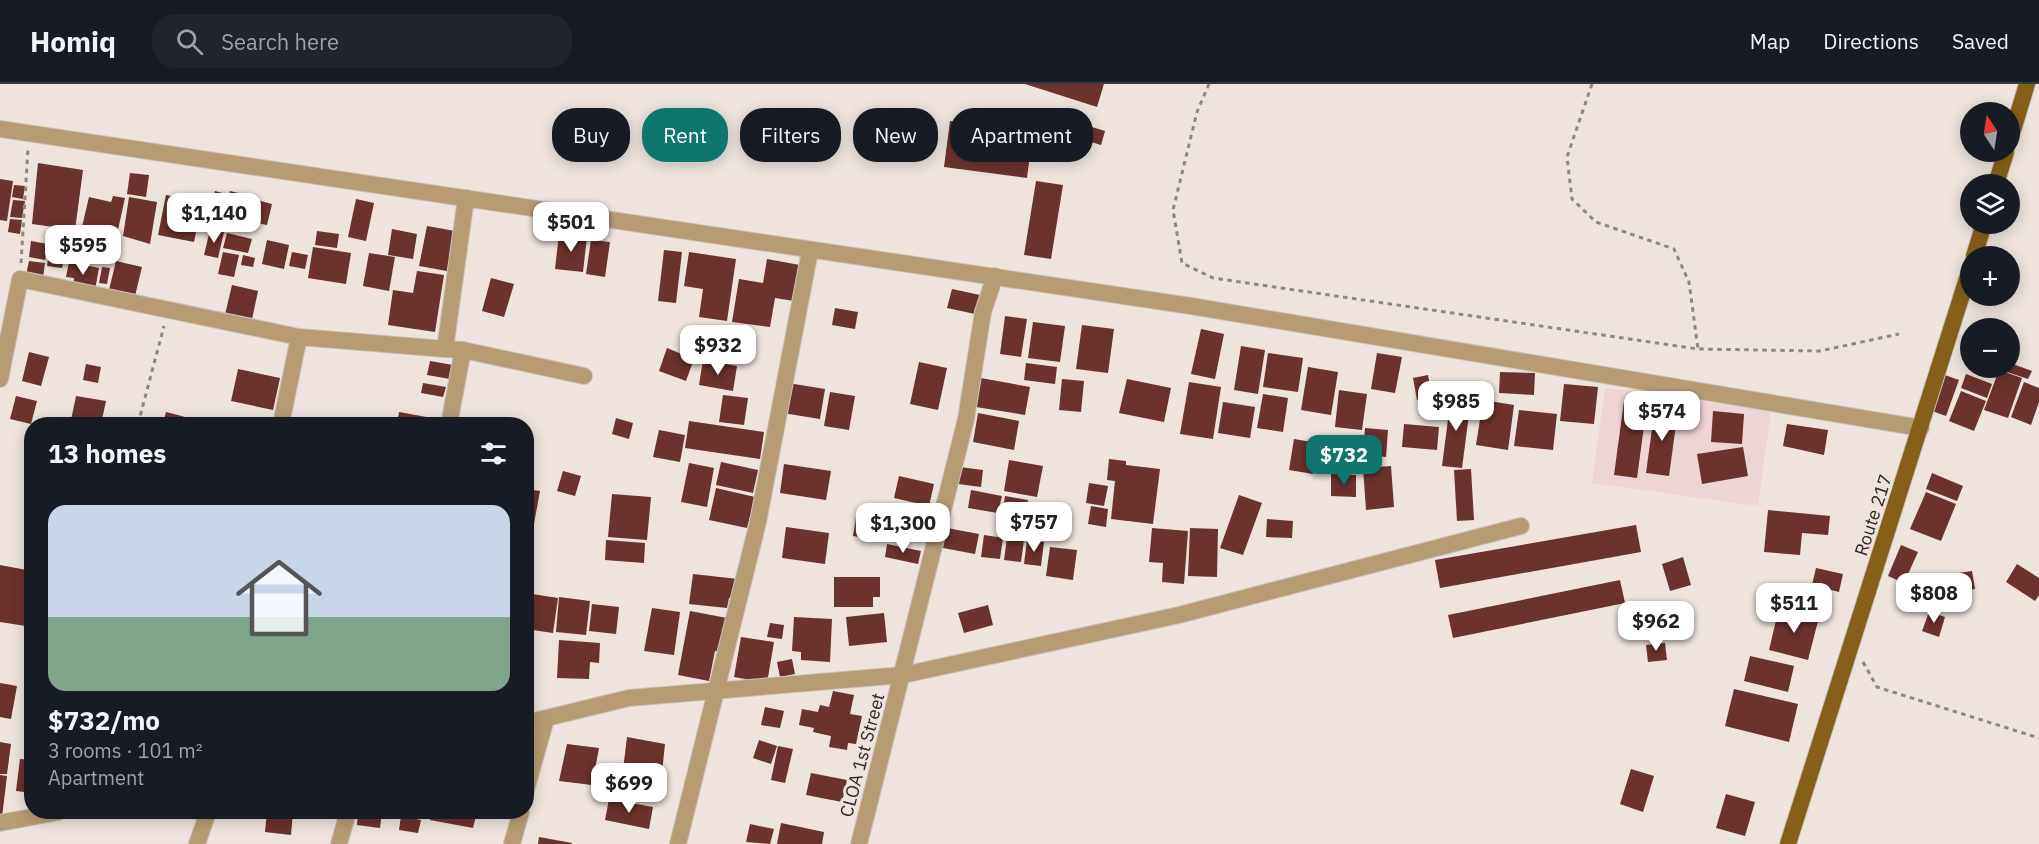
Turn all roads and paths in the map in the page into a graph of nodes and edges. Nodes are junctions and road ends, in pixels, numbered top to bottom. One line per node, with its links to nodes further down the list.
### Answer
1 (1209, 84): 16 (path)
2 (1592, 84): 16 (path)
3 (2027, 84): 4 (main road)
4 (2020, 107)
5 (0, 129): 6 (street)
6 (30, 133): 7 (street); 10 (path)
7 (466, 198): 8 (street); 15 (street)
8 (810, 250): 9 (street); 27 (street)
9 (995, 276): 23 (street); 26 (street, CLOA 1st Street)
10 (20, 279): 12 (street); 19 (street)
11 (1960, 302): 23 (main road, Route 217)
12 (169, 310): 14 (street); 20 (path)
13 (1899, 334): 16 (path)
14 (299, 337): 15 (street); 21 (street)
15 (445, 349): 17 (street)
16 (1698, 349)
17 (463, 350): 18 (street); 22 (street)
18 (584, 376)
19 (0, 379)
20 (140, 417)
21 (282, 417)
22 (450, 417)
23 (1921, 428): 25 (main road, Route 217)
24 (1521, 526): 26 (street)
25 (1852, 642): 30 (path); 42 (main road, Route 217)
26 (903, 675): 27 (street); 41 (street, CLOA 1st Street)
27 (716, 690): 28 (street); 40 (street)
28 (546, 719): 29 (street); 31 (street)
29 (534, 721)
30 (2039, 738)
31 (534, 762)
32 (24, 819): 36 (street)
33 (206, 819): 37 (street)
34 (346, 819): 38 (street)
35 (519, 819): 39 (street)
36 (0, 823)
37 (197, 844)
38 (339, 844)
39 (512, 844)
40 (678, 844)
41 (859, 844)
42 (1788, 844)

